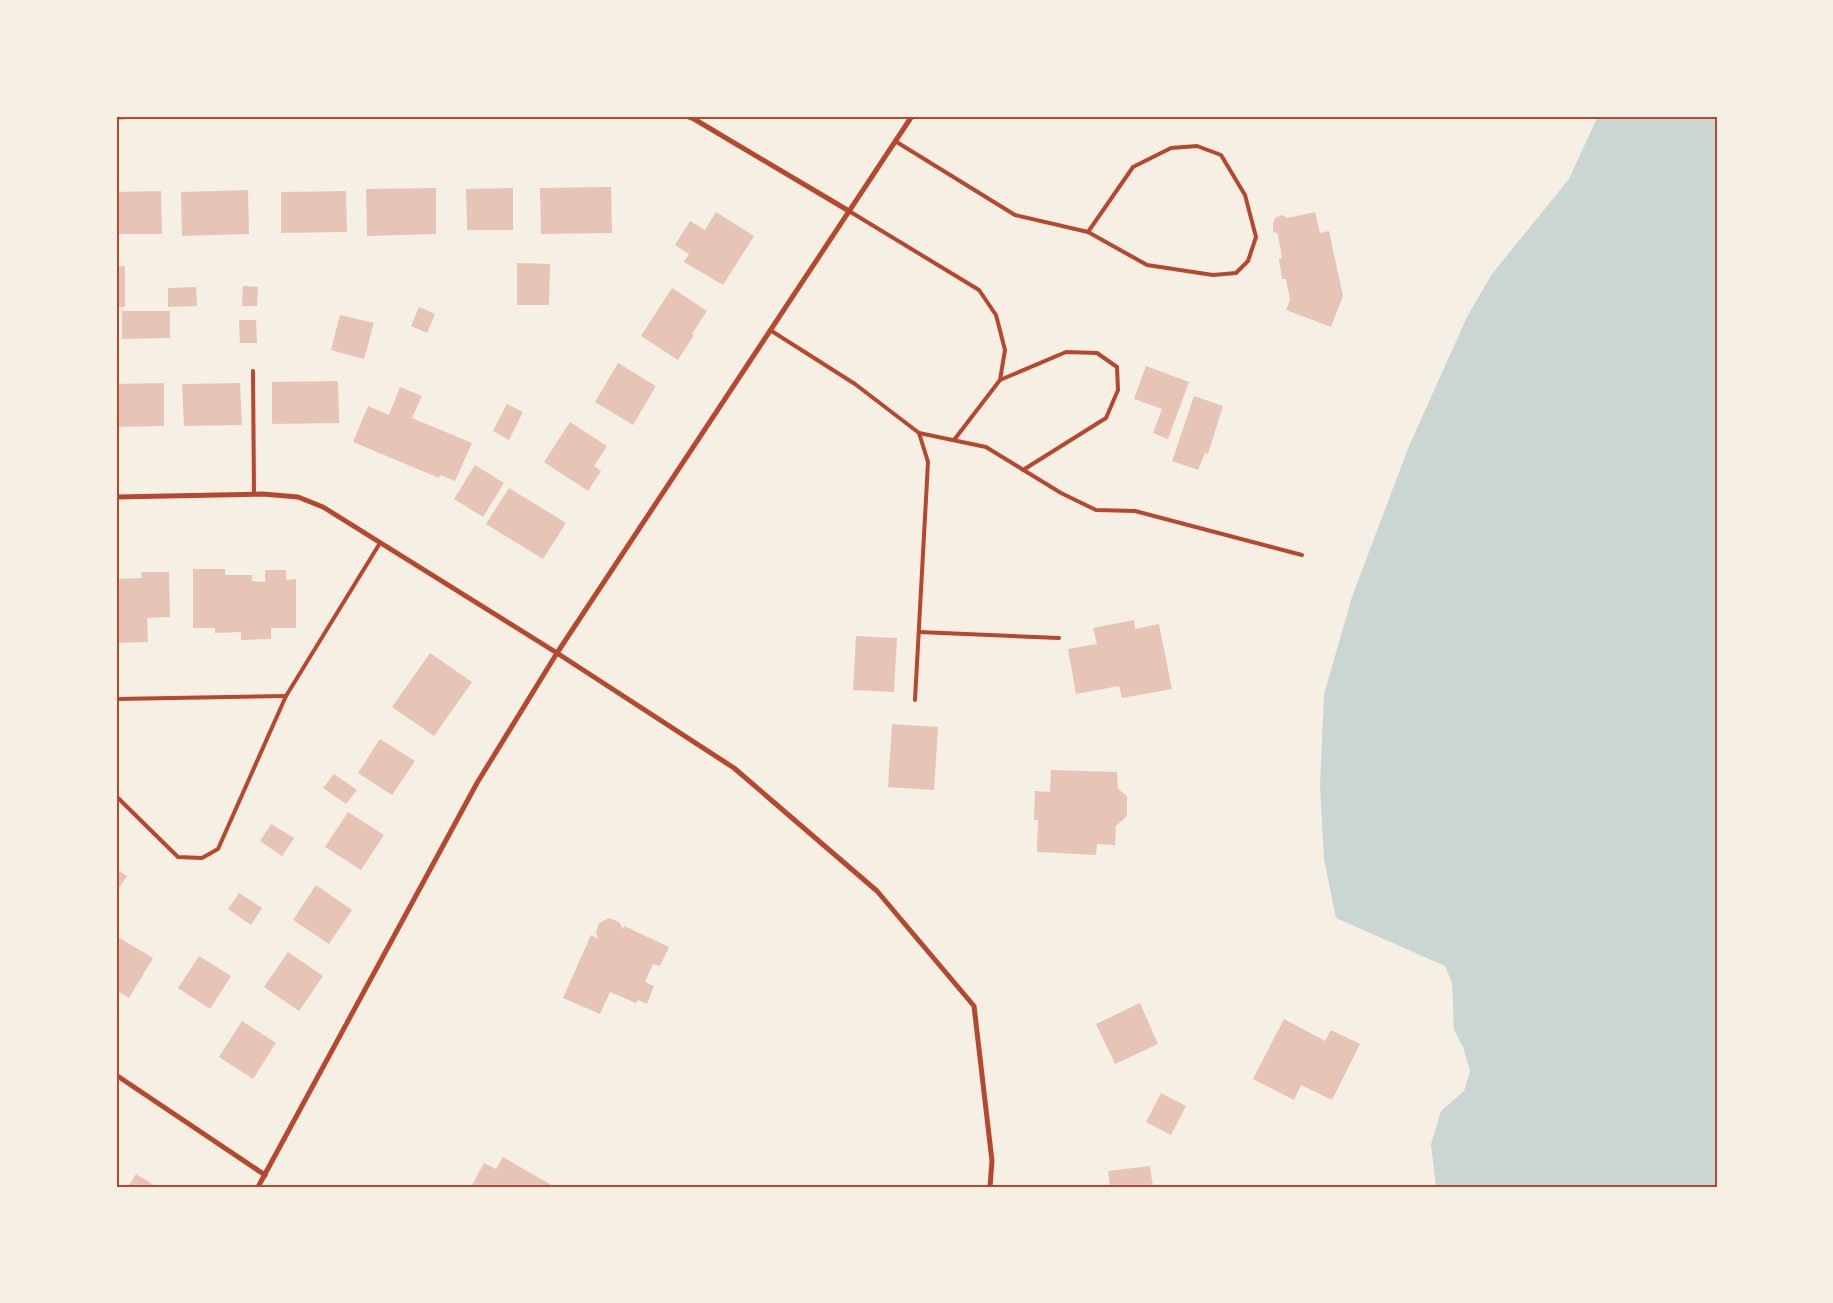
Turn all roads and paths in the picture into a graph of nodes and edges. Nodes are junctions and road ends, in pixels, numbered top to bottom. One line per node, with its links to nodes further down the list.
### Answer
1 (142, 116): 4 (street)
2 (686, 116): 6 (street)
3 (912, 116): 5 (street)
4 (116, 117)
5 (895, 141): 6 (street); 7 (lane)
6 (849, 211): 8 (street); 10 (lane)
7 (1088, 232): 7 (lane)
8 (770, 330): 11 (lane); 20 (street)
9 (253, 371): 14 (lane)
10 (1000, 380): 12 (lane); 13 (lane)
11 (919, 433): 12 (lane); 18 (lane)
12 (954, 440): 13 (lane)
13 (1022, 470): 17 (lane)
14 (254, 494): 15 (street); 16 (street)
15 (116, 497)
16 (380, 543): 20 (street); 21 (lane)
17 (1302, 555)
18 (919, 632): 19 (lane); 23 (lane)
19 (1059, 638)
20 (557, 653): 26 (street); 28 (street)
21 (286, 696): 22 (lane); 24 (lane)
22 (116, 699)
23 (915, 700)
24 (116, 796)
25 (116, 1075): 26 (street)
26 (266, 1174): 27 (street)
27 (258, 1187)
28 (990, 1187)

